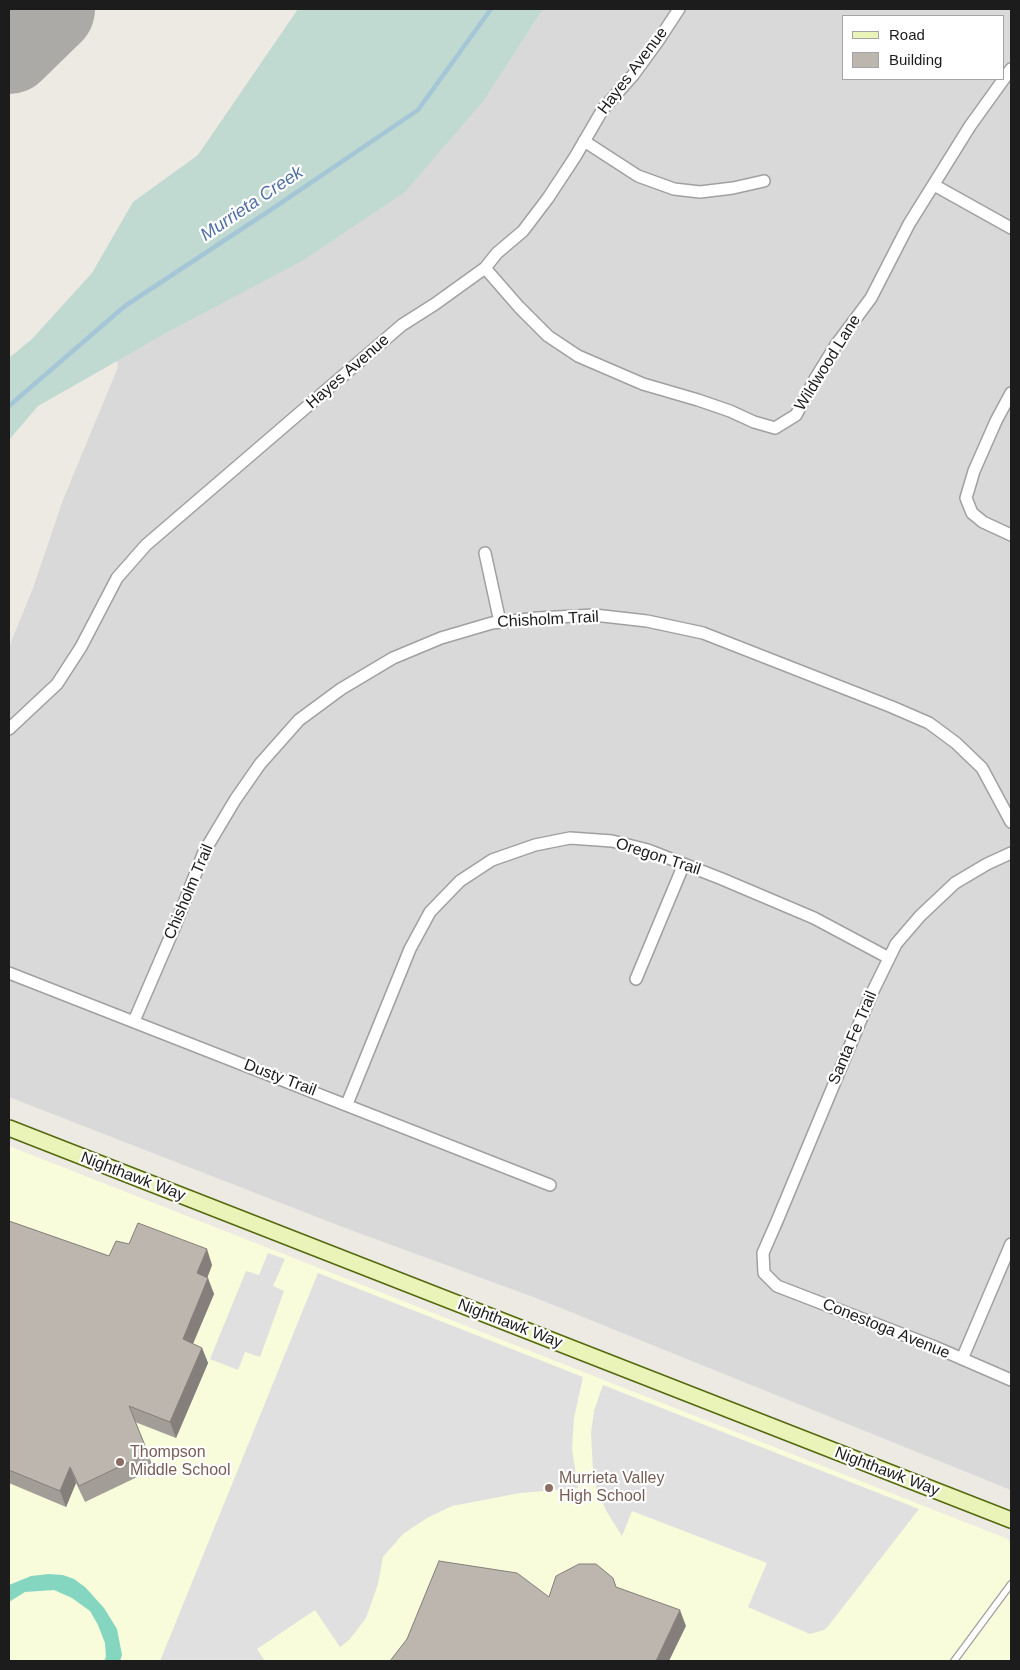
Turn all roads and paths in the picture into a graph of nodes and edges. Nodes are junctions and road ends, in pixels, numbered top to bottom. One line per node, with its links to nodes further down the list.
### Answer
1 (678, 9): 3 (street, Hayes Avenue)
2 (1003, 80): 5 (street, Wildwood Lane)
3 (584, 141): 4 (street); 7 (street, Hayes Avenue)
4 (764, 181)
5 (934, 185): 6 (street); 7 (street, Wildwood Lane)
6 (1011, 228)
7 (485, 268): 12 (street, Hayes Avenue)
8 (1011, 393): 9 (street)
9 (1011, 535)
10 (485, 552): 11 (street)
11 (500, 622): 13 (street, Chisholm Trail); 19 (street, Chisholm Trail)
12 (9, 729)
13 (1011, 822)
14 (1011, 852): 16 (street, Santa Fe Trail)
15 (684, 864): 16 (street, Oregon Trail); 18 (street); 20 (street, Oregon Trail)
16 (889, 958): 24 (street, Santa Fe Trail)
17 (9, 973): 19 (street, Dusty Trail)
18 (636, 979)
19 (134, 1021): 20 (street, Dusty Trail)
20 (347, 1104): 22 (street, Dusty Trail)
21 (9, 1128): 27 (street, Nighthawk Way)
22 (550, 1185)
23 (1011, 1244): 25 (street)
24 (764, 1273): 25 (street, Conestoga Avenue)
25 (962, 1359): 26 (street, Conestoga Avenue)
26 (1011, 1380)
27 (1011, 1520)
28 (1011, 1584): 29 (lane)
29 (954, 1661)

